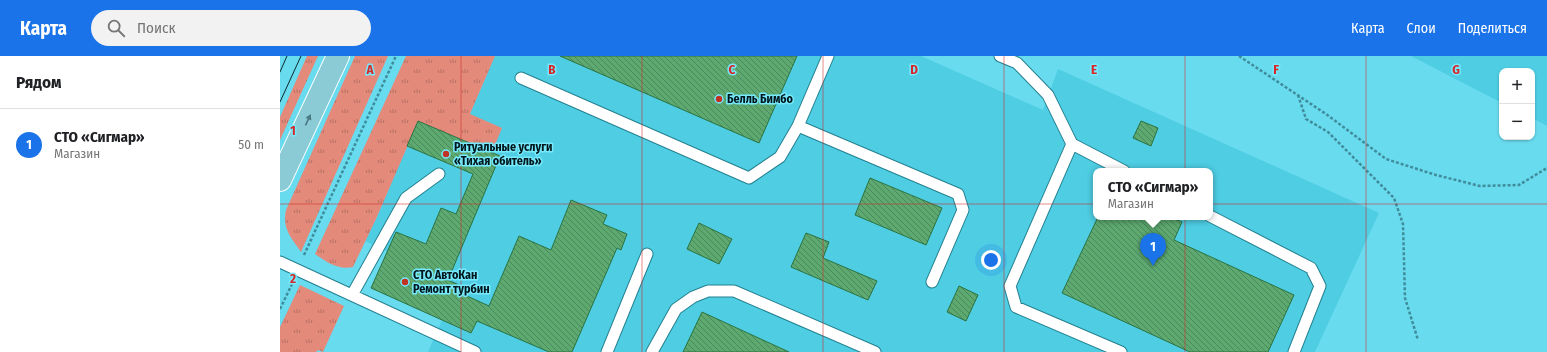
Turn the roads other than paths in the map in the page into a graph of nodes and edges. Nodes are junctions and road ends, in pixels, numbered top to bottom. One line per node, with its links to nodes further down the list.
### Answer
1 (338, 56): 9 (main road, one-way to 1)
2 (828, 56): 5 (lane)
3 (1000, 56): 6 (lane)
4 (521, 78): 5 (lane)
5 (798, 126): 13 (lane)
6 (1072, 144): 7 (lane); 20 (lane)
7 (1118, 168)
8 (439, 174): 14 (lane)
9 (280, 180)
10 (1213, 218): 21 (lane)
11 (647, 254): 17 (lane)
12 (280, 262): 14 (lane)
13 (932, 282)
14 (352, 295): 15 (lane)
15 (460, 349): 16 (lane)
16 (476, 352)
17 (607, 352)
18 (652, 352): 19 (lane)
19 (875, 352)
20 (1121, 352)
21 (1294, 352)

